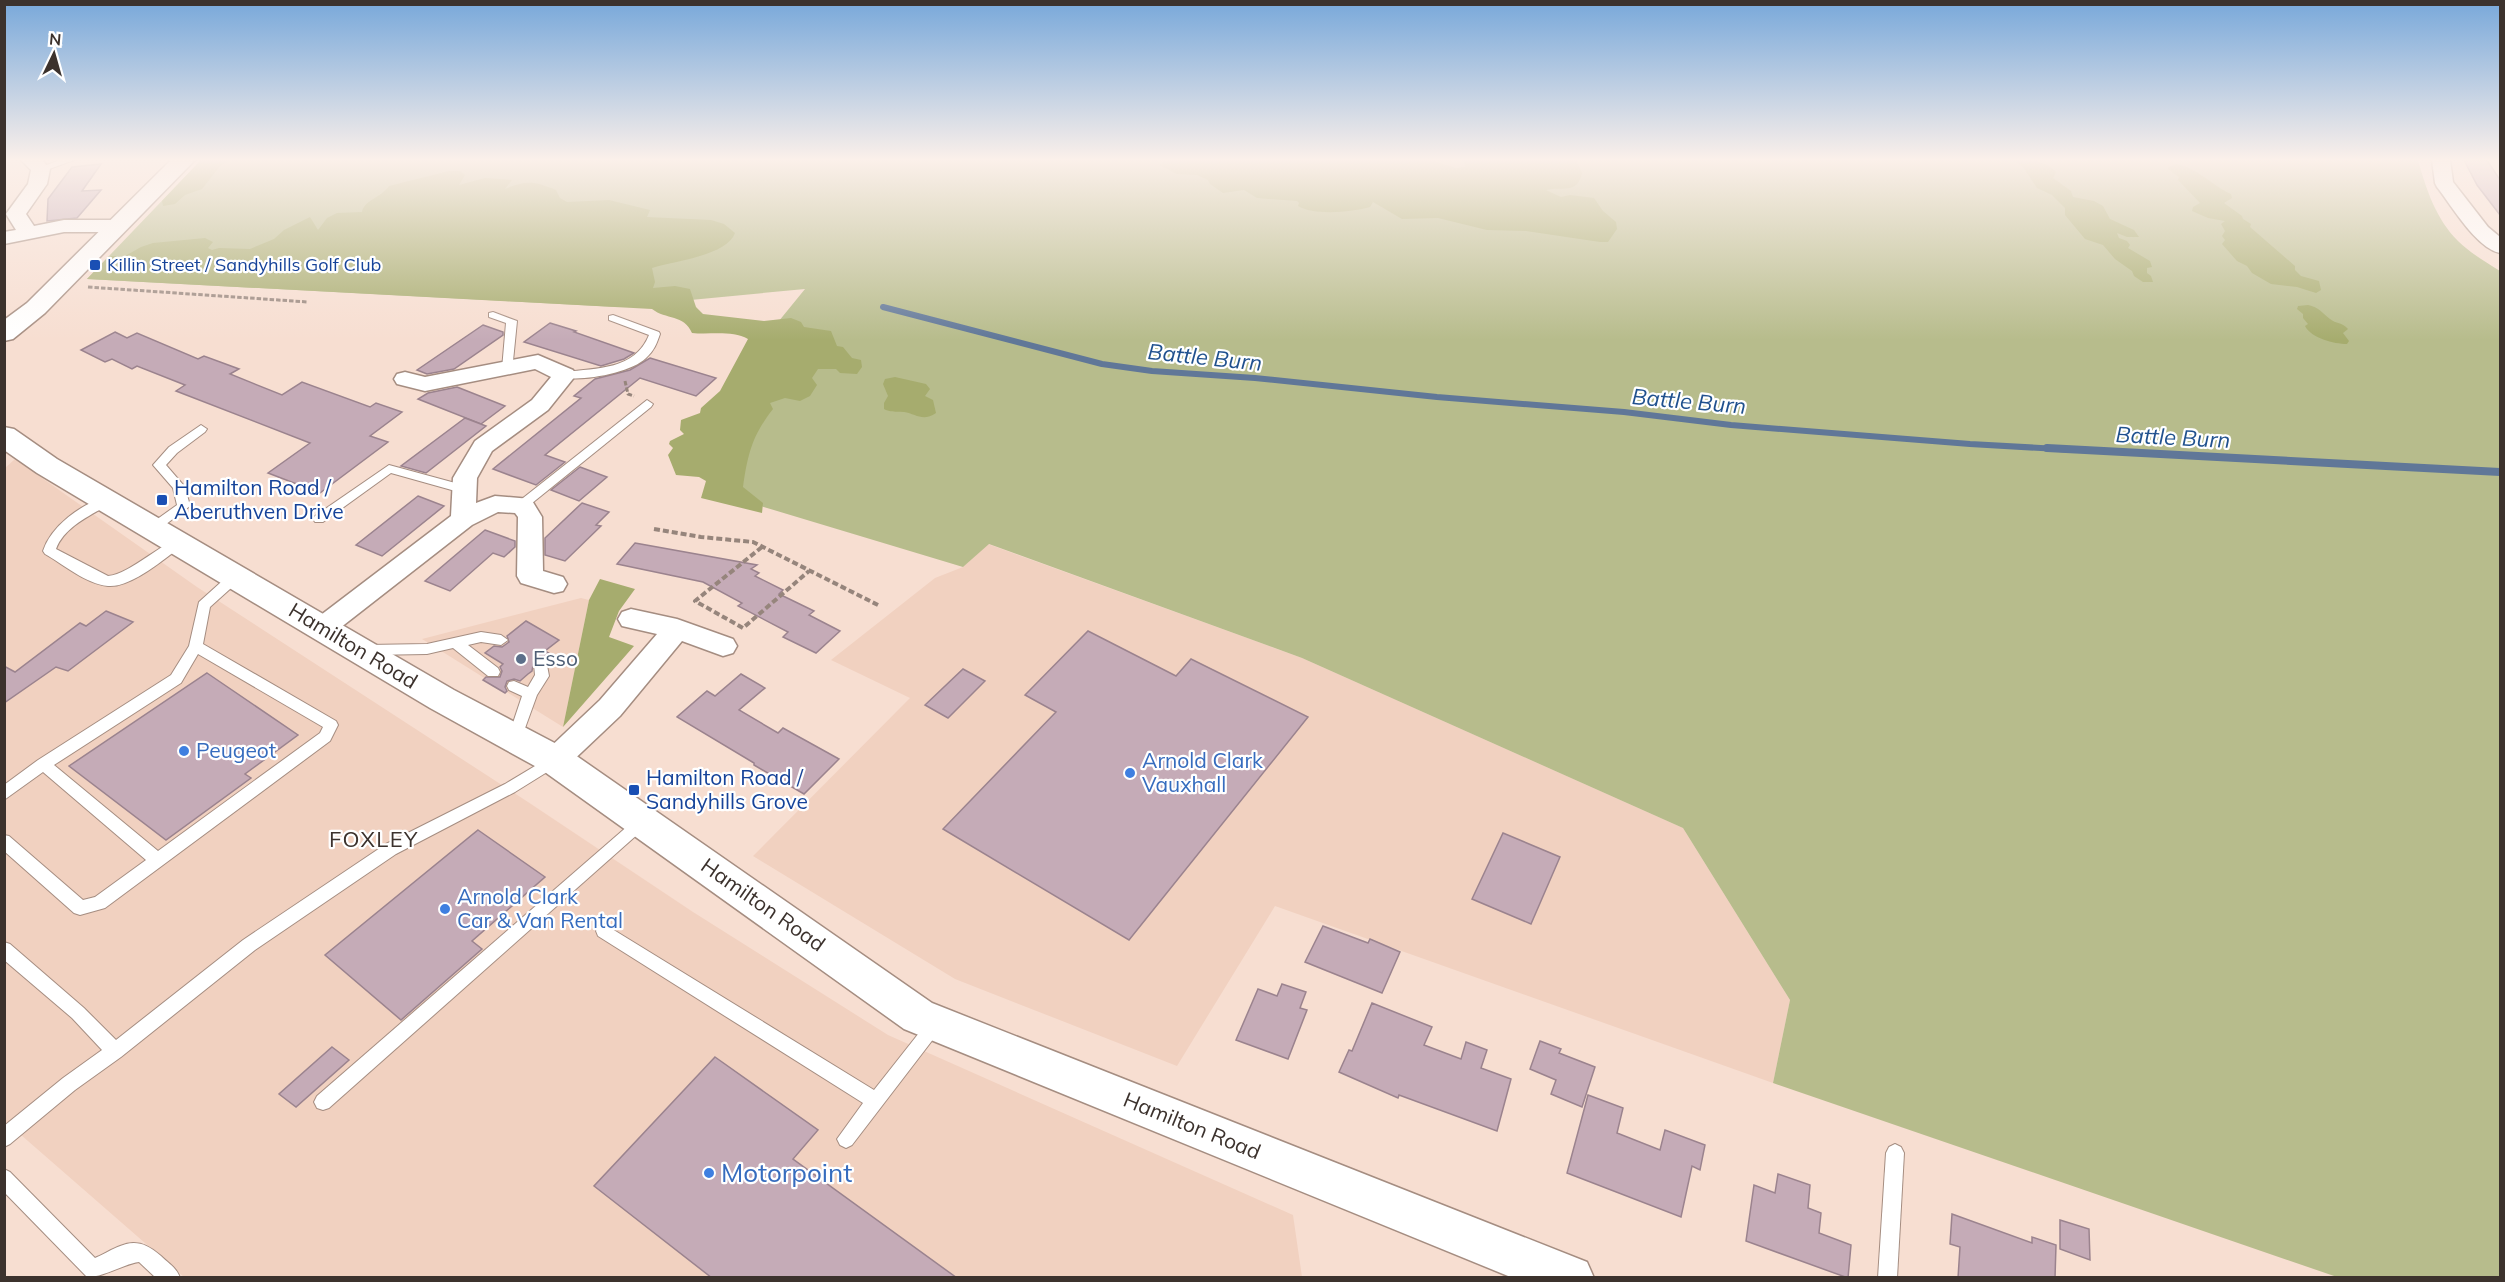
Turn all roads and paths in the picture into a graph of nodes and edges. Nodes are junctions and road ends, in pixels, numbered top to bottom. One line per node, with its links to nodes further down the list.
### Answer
1 (20, 220): 5 (street)
2 (124, 220): 4 (street)
3 (2472, 220): 7 (street)
4 (118, 226): 5 (street); 8 (street)
5 (28, 232): 6 (street)
6 (4, 238)
7 (2500, 247)
8 (60, 285): 9 (path); 12 (street)
9 (308, 302)
10 (493, 315): 14 (lane)
11 (613, 318): 13 (lane)
12 (4, 333)
13 (625, 368): 15 (lane); 17 (path)
14 (508, 369): 15 (street); 16 (street)
15 (565, 375): 20 (street)
16 (405, 379)
17 (647, 404): 22 (lane)
18 (201, 429): 26 (lane)
19 (4, 436): 21 (street, Hamilton Road)
20 (466, 490): 23 (lane); 24 (street)
21 (106, 501): 26 (street, Hamilton Road); 26 (lane)
22 (522, 505): 24 (street); 30 (street)
23 (319, 519)
24 (463, 519): 33 (street)
25 (654, 529): 27 (path)
26 (165, 536): 29 (street, Hamilton Road)
27 (762, 547): 28 (path); 28 (path)
28 (809, 571): 31 (path)
29 (235, 577): 33 (street, Hamilton Road); 37 (lane)
30 (554, 584)
31 (878, 605)
32 (631, 619): 34 (street)
33 (322, 628): 39 (street, Hamilton Road)
34 (676, 629): 38 (street); 45 (street)
35 (501, 640): 36 (lane)
36 (456, 643): 39 (lane); 41 (lane)
37 (196, 646): 46 (lane); 50 (lane)
38 (723, 646)
39 (360, 651): 44 (street, Hamilton Road)
40 (541, 664): 43 (lane)
41 (494, 672)
42 (514, 686): 43 (lane)
43 (530, 694): 44 (lane)
44 (515, 738): 45 (street, Hamilton Road)
45 (555, 759): 48 (street, Hamilton Road); 54 (lane)
46 (43, 764): 47 (lane); 50 (lane)
47 (4, 794)
48 (642, 822): 53 (street, Hamilton Road); 56 (lane)
49 (4, 841): 50 (lane)
50 (157, 860)
51 (604, 931): 55 (lane)
52 (4, 949): 54 (lane)
53 (937, 1024): 55 (lane); 62 (street, Hamilton Road)
54 (115, 1052): 57 (lane)
55 (876, 1101): 58 (lane)
56 (323, 1102)
57 (4, 1137)
58 (846, 1138)
59 (1895, 1153): 63 (lane)
60 (4, 1178): 61 (lane)
61 (171, 1278)
62 (1570, 1278)
63 (1887, 1278)

